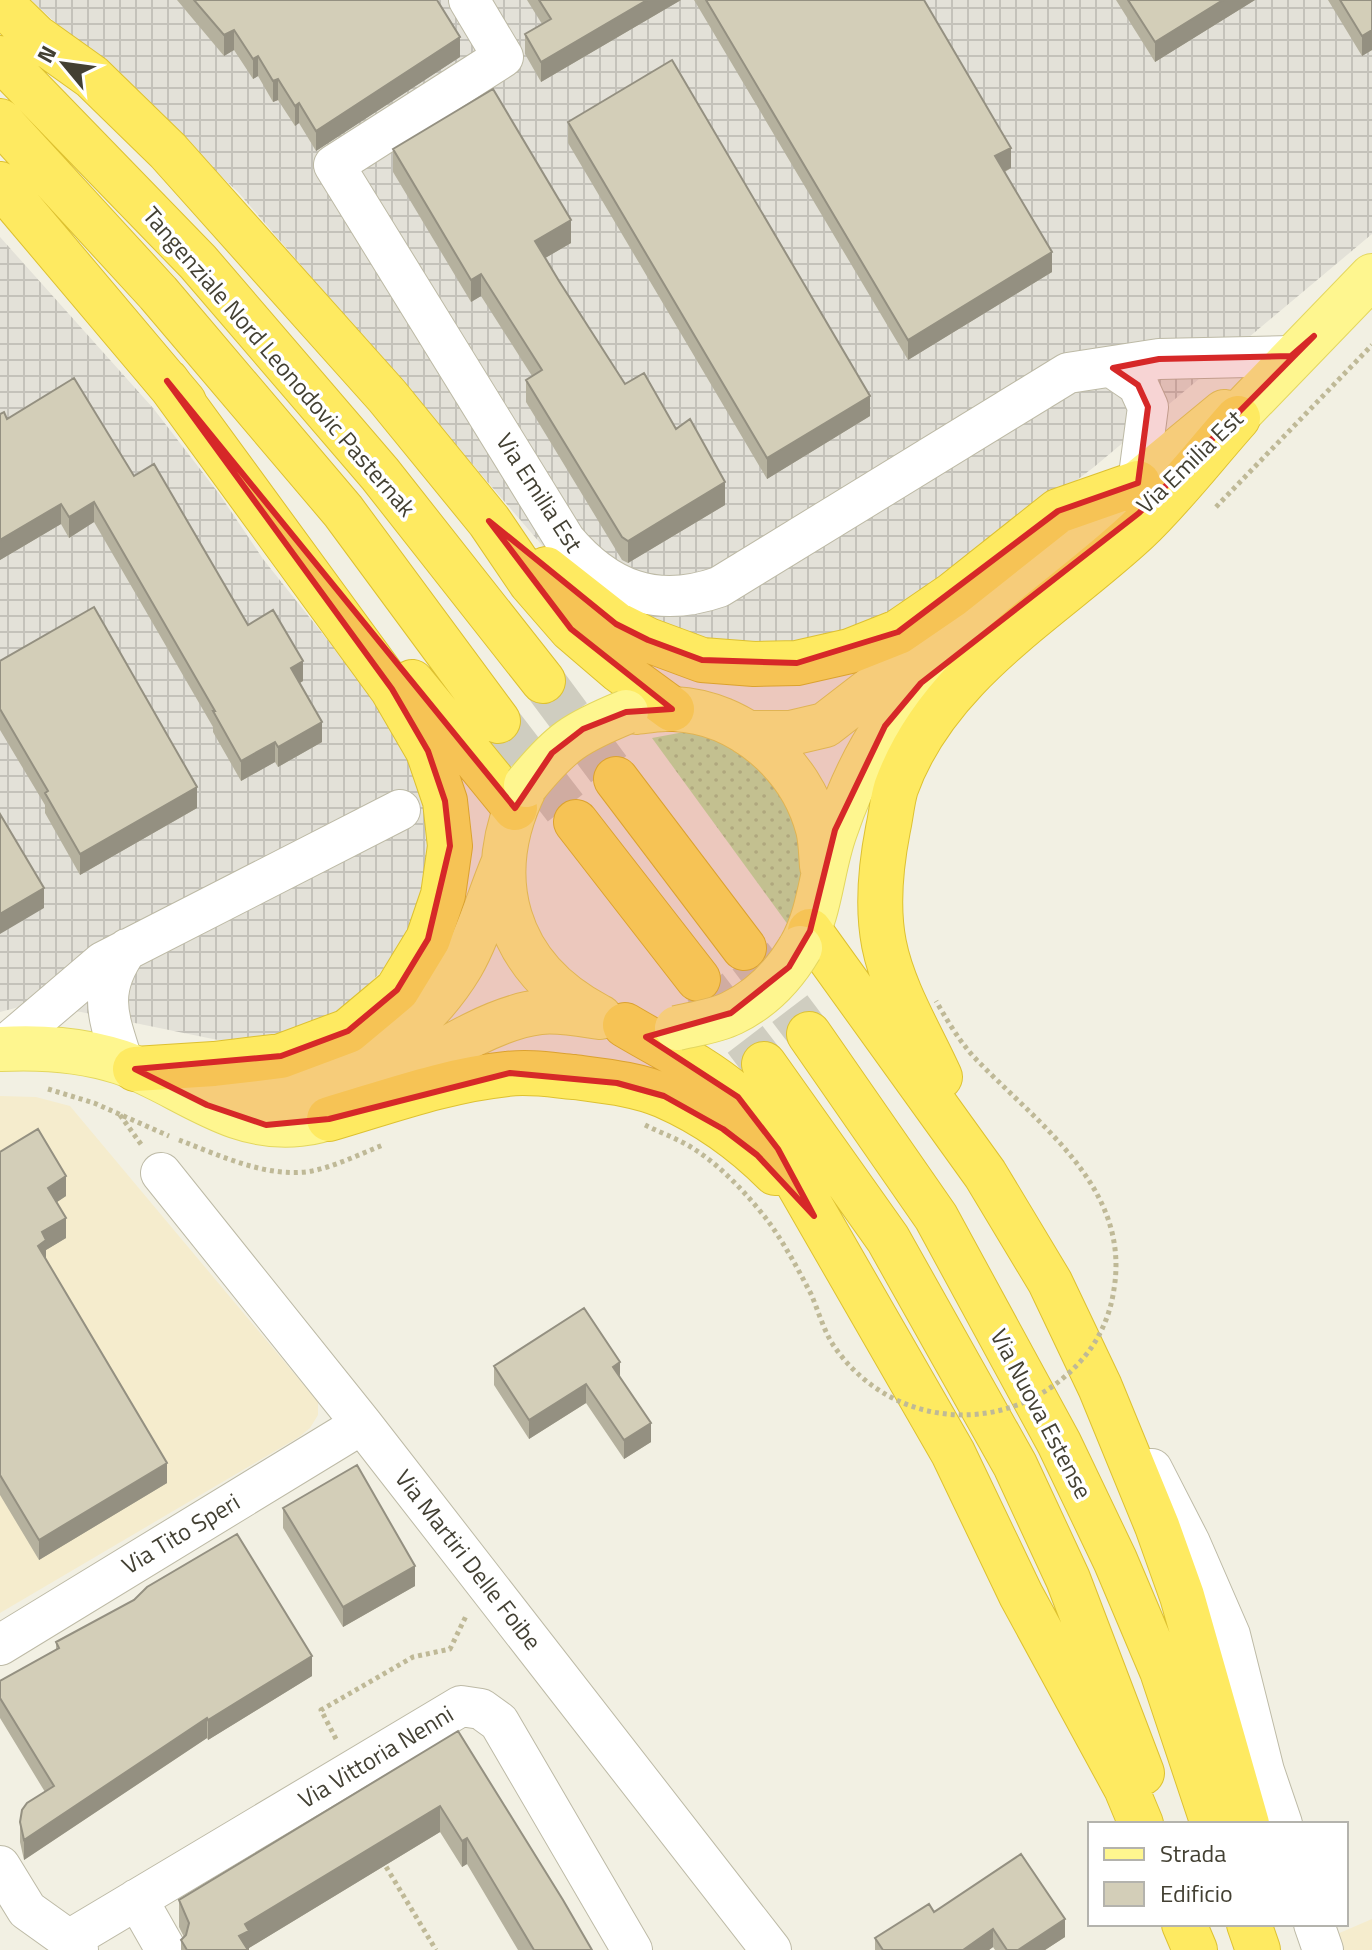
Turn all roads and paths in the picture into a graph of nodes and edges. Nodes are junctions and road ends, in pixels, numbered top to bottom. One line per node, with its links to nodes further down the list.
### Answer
1 (469, 0): 11 (street, Via Emilia Est)
2 (0, 2): 7 (highway)
3 (0, 32): 7 (highway)
4 (0, 58): 17 (highway, Tangenziale Nord Leonodovic Pasternak)
5 (0, 121): 19 (highway, Tangenziale Nord Leonodovic Pasternak)
6 (0, 184): 12 (highway)
7 (248, 243): 16 (highway)
8 (1372, 276): 10 (main road, Via Emilia Est)
9 (1372, 345): 15 (path)
10 (1303, 346): 11 (street); 13 (main road, Via Emilia Est); 14 (main road, Via Emilia Est)
11 (1113, 368): 14 (street)
12 (167, 381): 22 (highway); 36 (highway)
13 (1238, 418): 26 (main road, Via Emilia Est); 40 (highway)
14 (1138, 483): 16 (highway); 20 (main road, Via Emilia Est)
15 (1214, 509)
16 (489, 521): 18 (highway)
17 (543, 681)
18 (672, 709): 20 (main road, Via Emilia Est); 22 (main road, Via Emilia Est, bridge)
19 (498, 721)
20 (747, 733): 26 (main road, Via Emilia Est)
21 (616, 779): 28 (highway)
22 (520, 796): 25 (main road, Via Emilia Est)
23 (400, 810): 29 (street, Via Emilia Est)
24 (576, 822): 30 (highway)
25 (503, 864): 32 (main road, Via Emilia Est); 36 (main road, Via Emilia Est)
26 (822, 869): 27 (main road, Via Emilia Est)
27 (805, 940): 32 (main road, Via Emilia Est, bridge); 40 (highway)
28 (744, 948)
29 (127, 949): 34 (street, Via Emilia Est); 36 (street)
30 (698, 979)
31 (931, 988): 38 (path, bridge)
32 (613, 1021): 37 (main road, Via Emilia Est); 41 (highway)
33 (809, 1034): 47 (highway, Via Nuova Estense)
34 (0, 1049): 36 (main road, Via Emilia Est)
35 (764, 1064): 46 (highway, Via Nuova Estense)
36 (129, 1066): 37 (main road, Via Emilia Est)
37 (329, 1119): 41 (highway)
38 (645, 1125)
39 (161, 1173): 43 (street, Via Martiri Delle Foibe)
40 (985, 1174): 42 (highway)
41 (814, 1216): 45 (highway)
42 (1100, 1387): 48 (highway); 49 (street)
43 (362, 1424): 44 (street, Via Tito Speri); 62 (street, Via Martiri Delle Foibe)
44 (0, 1645)
45 (1140, 1822)
46 (1160, 1822)
47 (1212, 1822)
48 (1246, 1822)
49 (1281, 1822)
50 (381, 1859): 60 (path)
51 (0, 1866): 58 (street)
52 (137, 1899): 58 (street, Via Vittoria Nenni); 59 (street); 61 (street, Via Vittoria Nenni)
53 (1185, 1926): 63 (highway)
54 (1198, 1926): 64 (highway)
55 (1250, 1926): 65 (highway)
56 (1271, 1926): 66 (highway)
57 (1315, 1926): 67 (street)
58 (73, 1945)
59 (166, 1950)
60 (436, 1950)
61 (632, 1950)
62 (771, 1950)
63 (1195, 1950)
64 (1206, 1950)
65 (1258, 1950)
66 (1277, 1950)
67 (1323, 1950)

